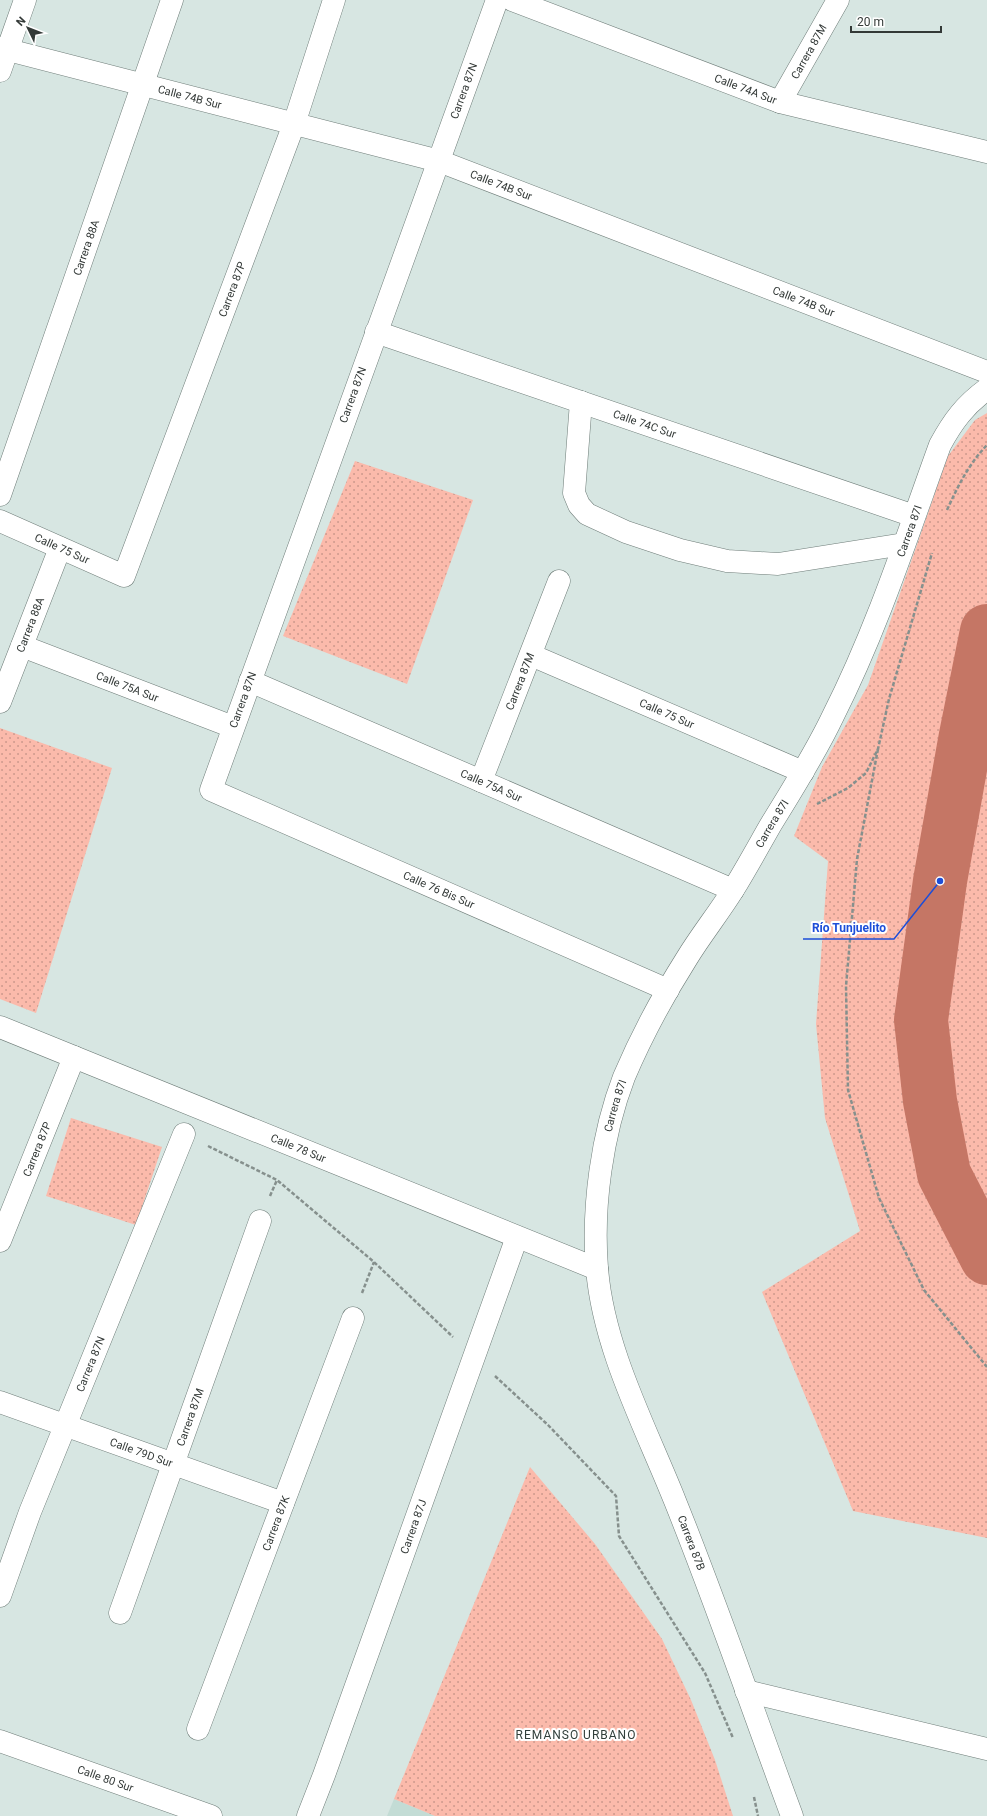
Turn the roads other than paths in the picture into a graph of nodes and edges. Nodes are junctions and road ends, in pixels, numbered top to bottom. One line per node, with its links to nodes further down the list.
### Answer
1 (25, 0): 7 (street)
2 (172, 0): 9 (street, Carrera 88A)
3 (334, 0): 11 (street, Carrera 87P)
4 (496, 0): 13 (street, Carrera 87N)
5 (512, 0): 10 (street, Calle 74A Sur)
6 (838, 0): 10 (street, Carrera 87M)
7 (4, 49): 8 (street); 9 (street, Calle 74B Sur)
8 (0, 71)
9 (142, 85): 11 (street, Calle 74B Sur); 18 (street, Carrera 88A)
10 (780, 102): 12 (street, Calle 74A Sur)
11 (294, 124): 13 (street, Calle 74B Sur); 23 (street, Carrera 87P)
12 (987, 152)
13 (439, 161): 14 (street, Carrera 87N); 15 (street, Calle 74B Sur)
14 (376, 332): 17 (street, Calle 74C Sur); 27 (street, Carrera 87N)
15 (987, 372)
16 (987, 389): 19 (street, Carrera 87I)
17 (581, 402): 19 (street, Calle 74C Sur); 21 (street)
18 (0, 496)
19 (914, 516): 21 (street, Carrera 87I)
20 (0, 521): 22 (street, Calle 75 Sur)
21 (904, 544): 30 (street, Carrera 87I)
22 (60, 548): 23 (street, Calle 75 Sur); 25 (street, Carrera 88A)
23 (124, 576)
24 (559, 581): 26 (street, Carrera 87M)
25 (22, 646): 28 (street, Carrera 88A); 29 (street, Calle 75A Sur)
26 (531, 655): 30 (street, Calle 75 Sur); 31 (street, Carrera 87M)
27 (250, 681): 29 (street, Carrera 87N); 31 (street, Calle 75A Sur)
28 (0, 702)
29 (233, 727): 32 (street, Carrera 87N)
30 (803, 772): 33 (street, Carrera 87I)
31 (481, 781): 33 (street, Calle 75A Sur)
32 (211, 790): 34 (street, Calle 76 Bis Sur)
33 (733, 890): 34 (street, Carrera 87I)
34 (668, 990): 41 (street, Carrera 87I)
35 (0, 1027): 36 (street, Calle 78 Sur)
36 (74, 1057): 39 (street, Calle 78 Sur); 40 (street, Carrera 87P)
37 (184, 1134): 44 (street, Carrera 87N)
38 (260, 1221): 45 (street, Carrera 87M)
39 (517, 1237): 41 (street, Calle 78 Sur); 54 (street, Carrera 87J)
40 (0, 1241)
41 (597, 1269): 49 (street, Carrera 87B)
42 (353, 1318): 46 (street, Carrera 87K)
43 (0, 1402): 44 (street, Calle 79D Sur)
44 (65, 1425): 45 (street, Calle 79D Sur); 47 (street, Carrera 87N)
45 (174, 1464): 46 (street, Calle 79D Sur); 48 (street, Carrera 87M)
46 (283, 1503): 50 (street, Carrera 87K)
47 (0, 1596)
48 (120, 1613)
49 (746, 1691): 52 (street); 55 (street, Carrera 87B)
50 (198, 1729)
51 (0, 1741): 53 (street, Calle 80 Sur)
52 (987, 1748)
53 (211, 1816)
54 (308, 1816)
55 (792, 1816)

